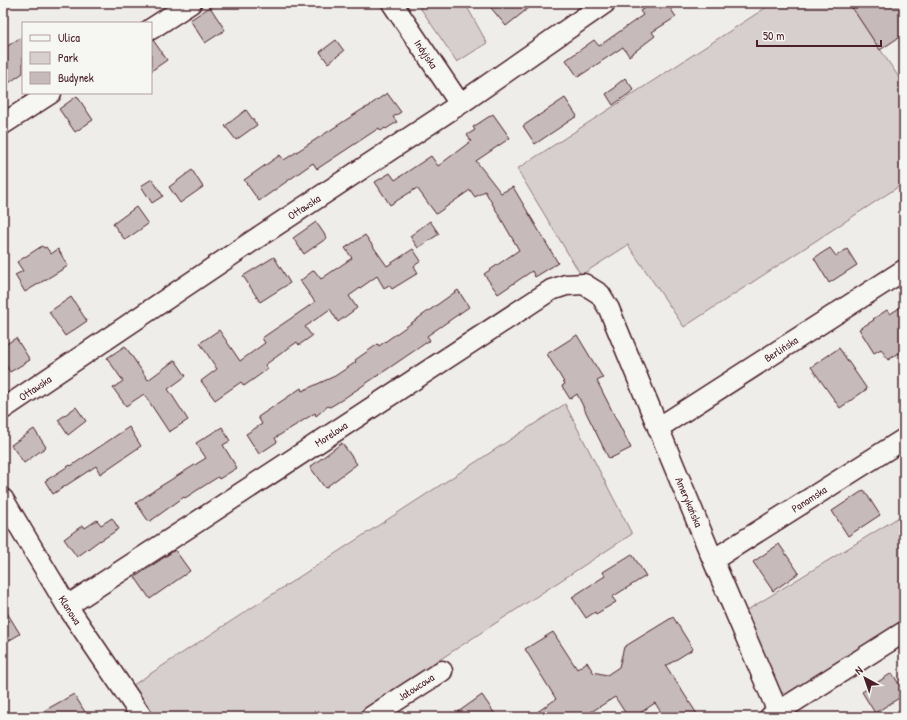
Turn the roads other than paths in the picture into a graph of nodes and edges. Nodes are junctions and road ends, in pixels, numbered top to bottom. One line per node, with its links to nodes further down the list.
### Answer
1 (190, 3): 4 (street)
2 (392, 3): 6 (street, Indyjska)
3 (605, 3): 6 (street, Ottawska)
4 (152, 27)
5 (49, 94): 7 (street)
6 (460, 104): 10 (street, Ottawska)
7 (3, 124)
8 (904, 270): 11 (street, Berlińska)
9 (600, 294): 11 (street, Amerykańska); 15 (street, Morelowa)
10 (3, 410)
11 (658, 428): 14 (street, Amerykańska)
12 (904, 439): 14 (street, Panamska)
13 (3, 499): 15 (street, Klonowa)
14 (713, 560): 18 (street, Amerykańska)
15 (67, 606): 19 (street, Klonowa)
16 (904, 632): 18 (street)
17 (442, 671): 20 (street, Jałowcowa)
18 (776, 715)
19 (142, 717)
20 (371, 717)

